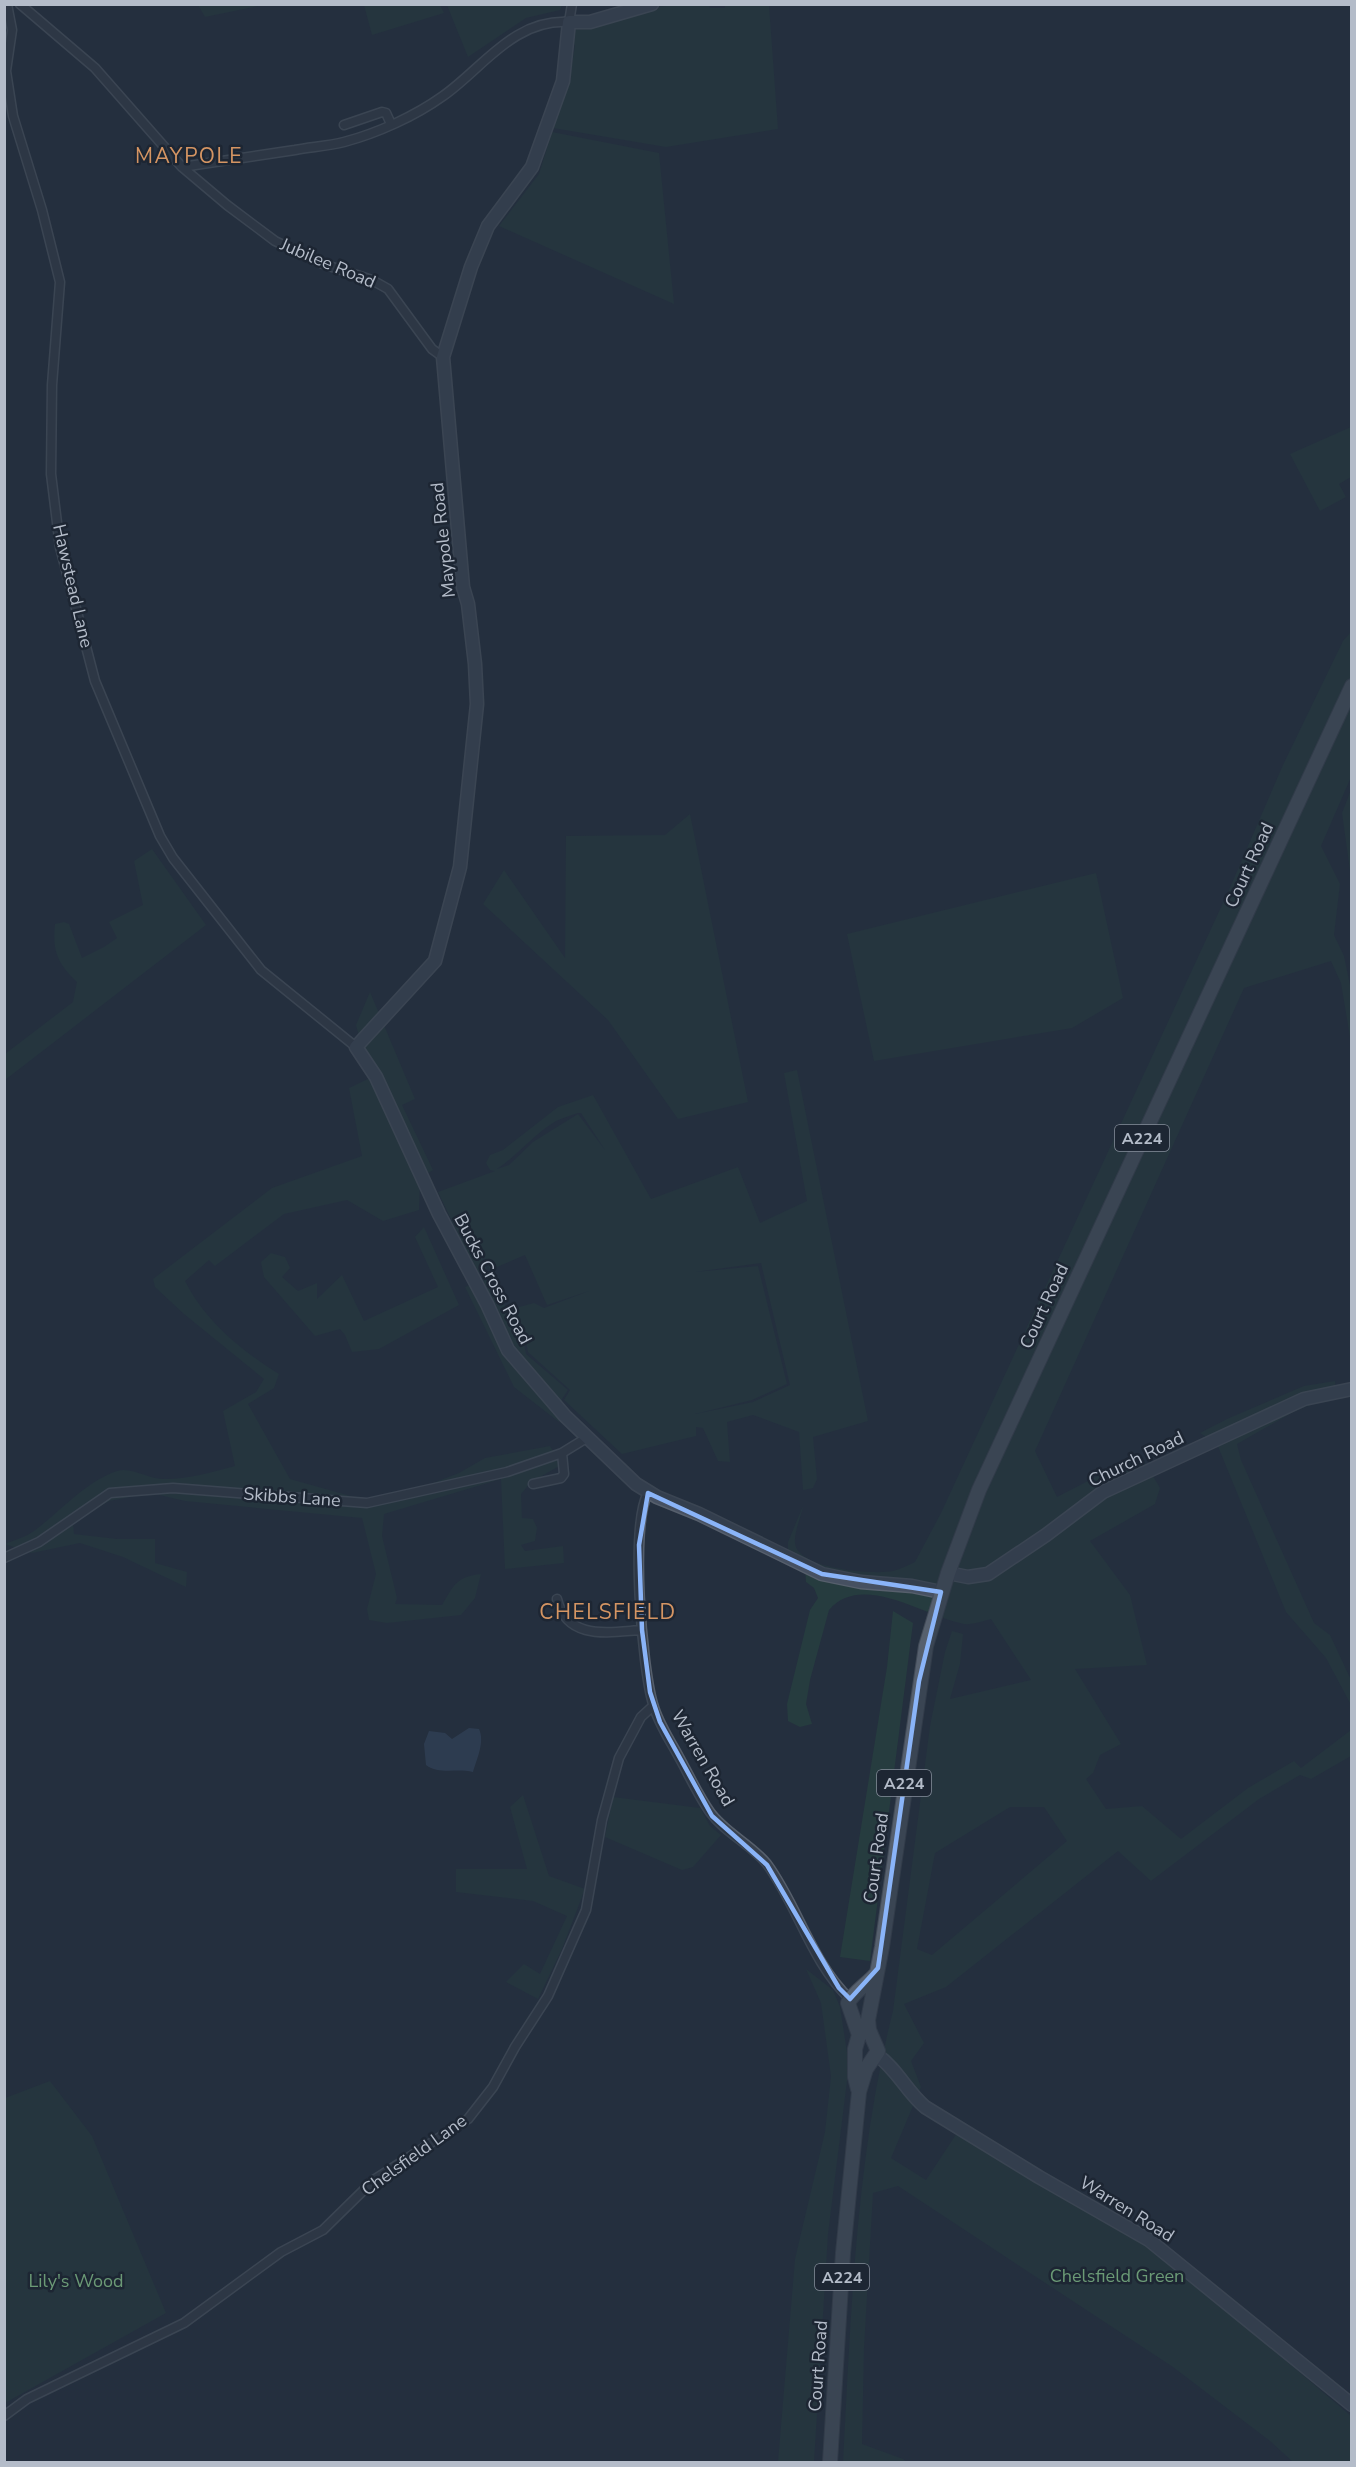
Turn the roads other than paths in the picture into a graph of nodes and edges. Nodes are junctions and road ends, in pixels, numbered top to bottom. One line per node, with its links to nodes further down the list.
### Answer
1 (7, 4): 11 (street, Hawstead Lane)
2 (20, 4): 8 (street, Jubilee Road)
3 (572, 4): 5 (street)
4 (652, 4): 5 (street)
5 (569, 22): 6 (street); 9 (street, Maypole Road)
6 (391, 123): 7 (street); 8 (street)
7 (344, 125)
8 (182, 167): 9 (street, Jubilee Road)
9 (443, 357): 11 (street, Maypole Road)
10 (1352, 686): 18 (main road, Court Road / A224)
11 (356, 1047): 13 (street, Bucks Cross Road)
12 (1352, 1389): 18 (street, Church Road)
13 (588, 1437): 14 (street, Skibbs Lane); 16 (street, Bucks Cross Road)
14 (562, 1453): 15 (street); 17 (street, Skibbs Lane)
15 (533, 1484)
16 (648, 1493): 19 (street); 21 (street, Warren Road)
17 (4, 1558)
18 (948, 1573): 19 (main road, Court Road / A224)
19 (941, 1592): 23 (main road, Court Road / A224)
20 (557, 1599): 21 (street)
21 (642, 1630): 22 (street, Warren Road)
22 (653, 1706): 24 (street, Warren Road); 31 (street, Chelsfield Lane)
23 (875, 1975): 24 (main road); 25 (main road, Court Road / A224)
24 (852, 1997): 25 (main road); 26 (main road, Court Road / A224)
25 (870, 2008): 26 (main road); 28 (main road, Court Road / A224)
26 (851, 2013): 27 (main road, Court Road / A224)
27 (857, 2049): 28 (main road); 28 (main road); 29 (main road, Court Road / A224)
28 (875, 2053): 29 (main road, Court Road / A224); 30 (street, Warren Road)
29 (859, 2092): 32 (main road, Court Road / A224)
30 (1352, 2405)
31 (4, 2416)
32 (830, 2463)

